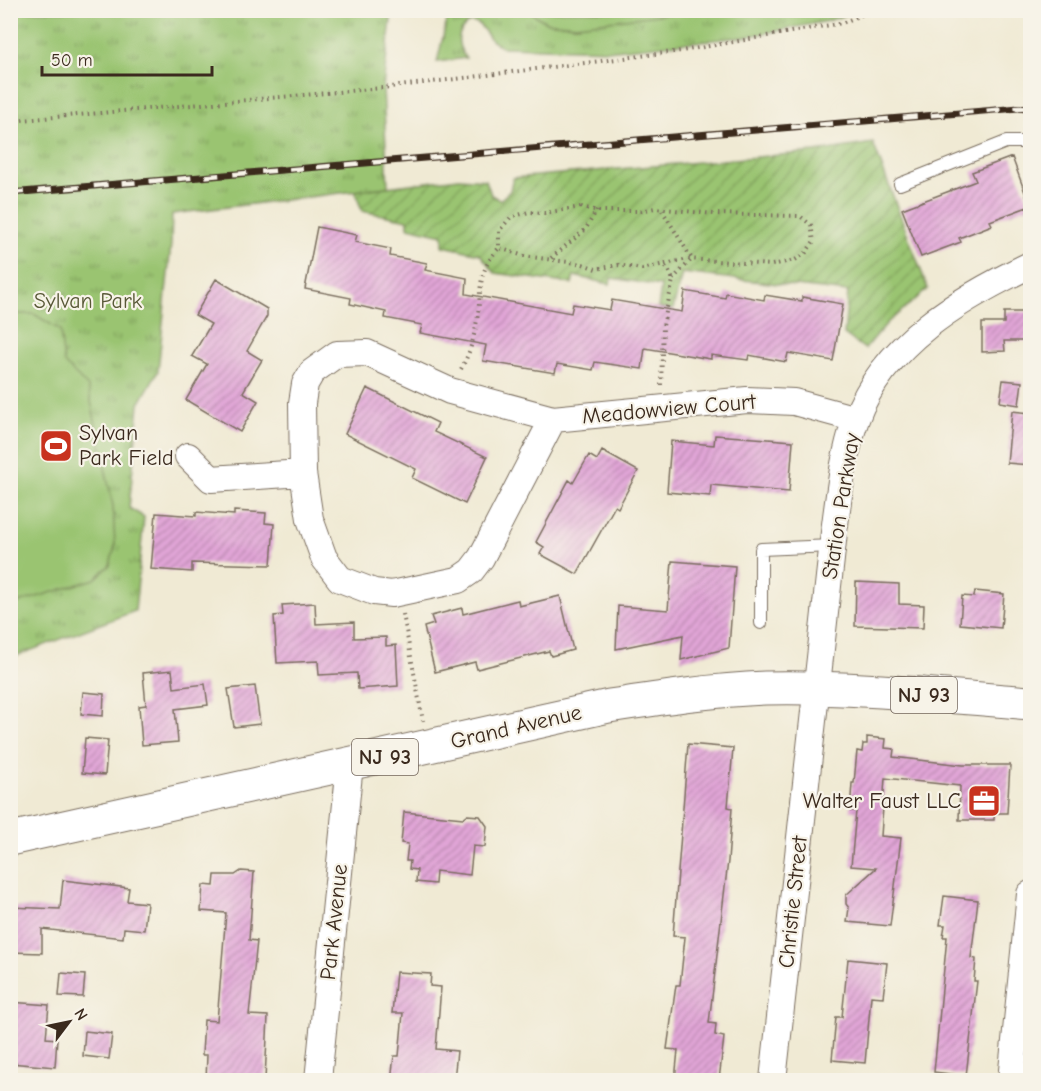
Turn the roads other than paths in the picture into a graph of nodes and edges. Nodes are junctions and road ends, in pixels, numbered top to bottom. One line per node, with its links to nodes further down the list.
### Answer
1 (1030, 142): 2 (lane)
2 (900, 184)
3 (1030, 265): 5 (street, Station Parkway)
4 (552, 419): 5 (street, Meadowview Court); 7 (street, Meadowview Court); 7 (street, Meadowview Court)
5 (856, 419): 8 (street, Station Parkway)
6 (188, 456): 7 (street)
7 (303, 474)
8 (832, 546): 9 (lane); 10 (street, Station Parkway)
9 (761, 623)
10 (818, 688): 11 (main road, Grand Avenue / NJ 93); 12 (main road, Grand Avenue / NJ 93); 16 (street, Christie Street)
11 (1030, 703)
12 (350, 764): 13 (main road, Grand Avenue / NJ 93); 15 (street, Park Avenue)
13 (10, 839)
14 (1030, 894): 17 (street)
15 (318, 1080)
16 (773, 1080)
17 (1011, 1080)

